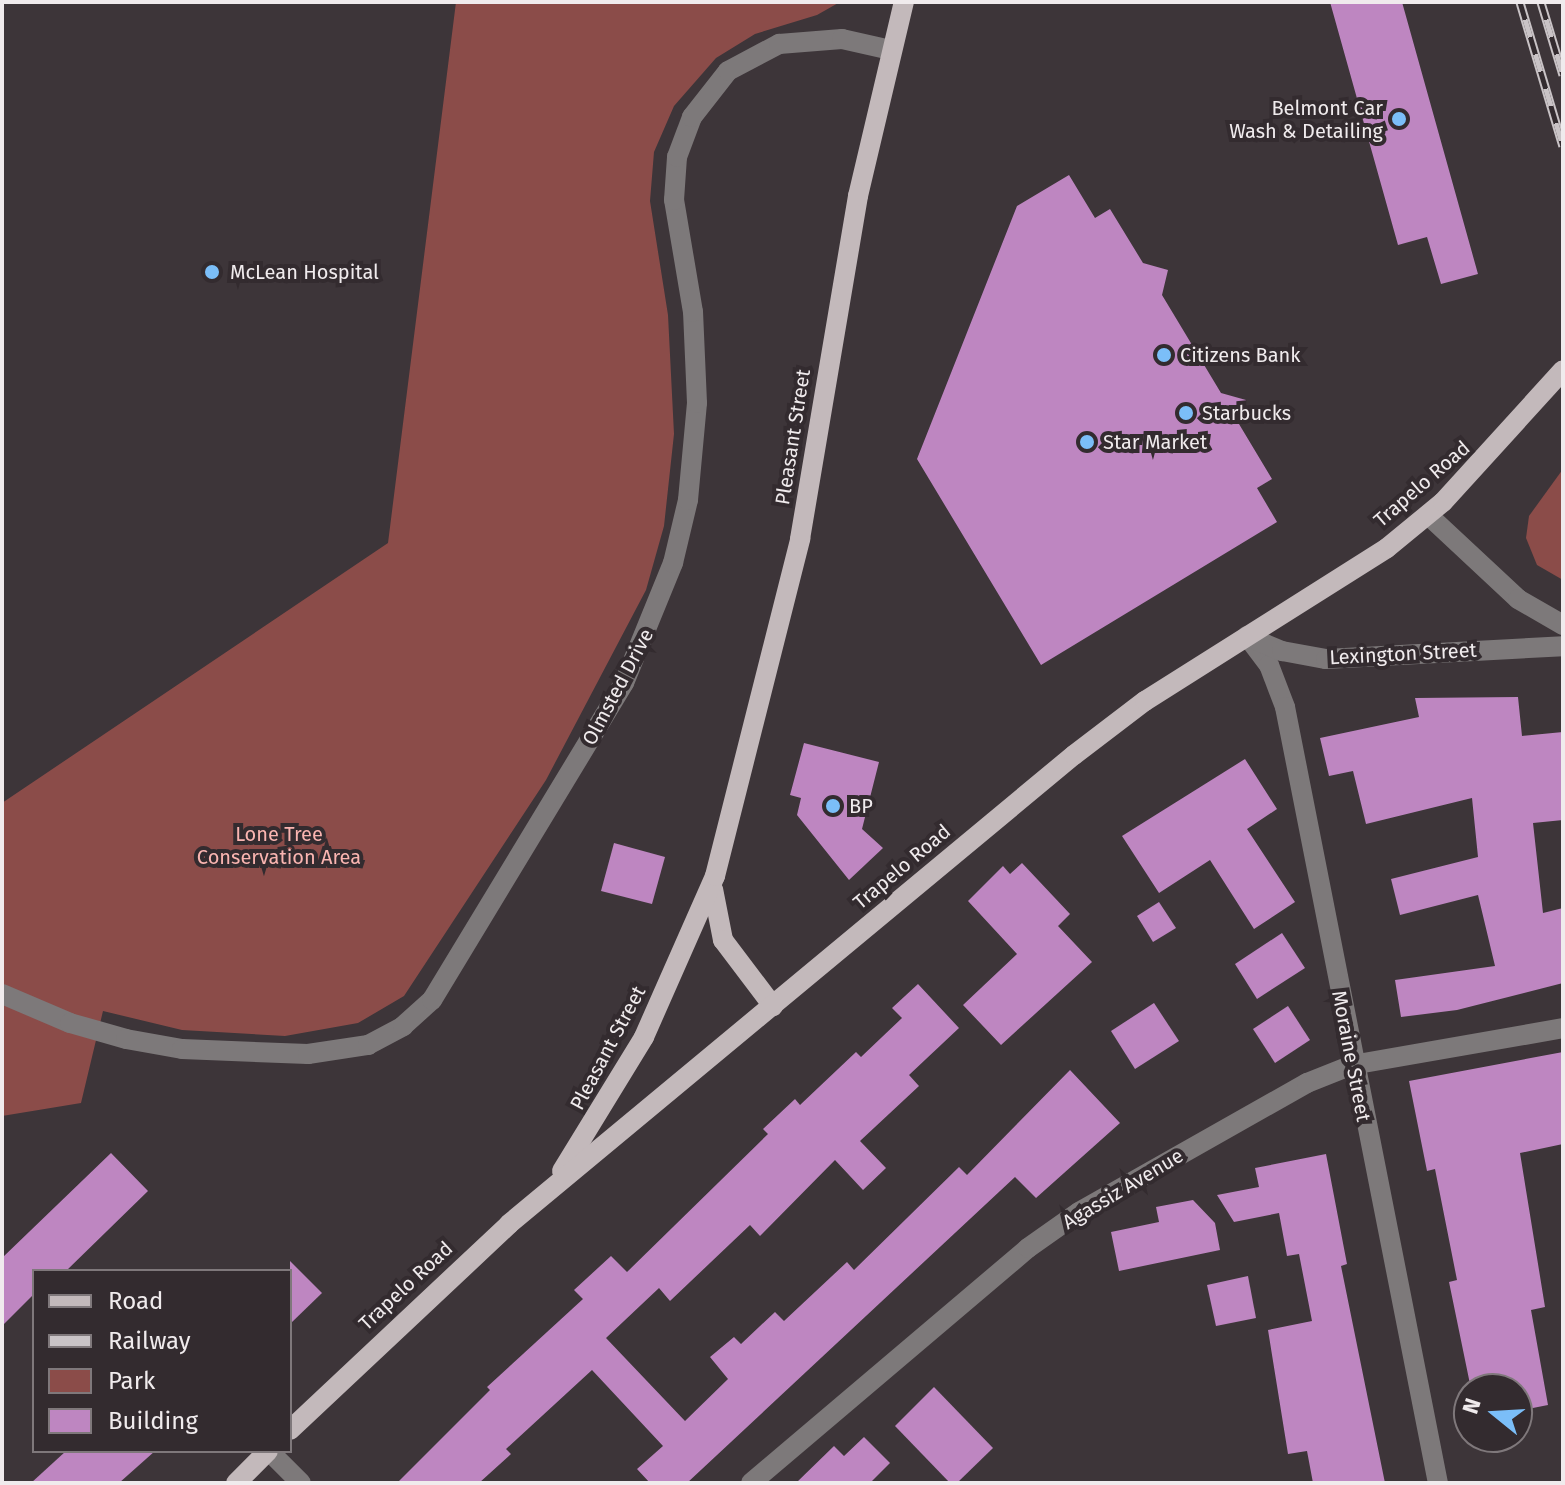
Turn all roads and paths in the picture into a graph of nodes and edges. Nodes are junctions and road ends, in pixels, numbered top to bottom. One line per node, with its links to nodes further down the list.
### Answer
1 (904, 2): 2 (main road, Pleasant Street)
2 (891, 50): 8 (main road, Pleasant Street); 9 (street, Olmsted Drive)
3 (1563, 370): 4 (main road, Trapelo Road)
4 (1428, 515): 5 (street); 6 (main road, Trapelo Road)
5 (1563, 625)
6 (1247, 636): 7 (street, Lexington Street); 10 (main road, Trapelo Road); 12 (street, Moraine Street)
7 (1563, 646)
8 (715, 876): 10 (main road, Pleasant Street); 13 (main road, Pleasant Street)
9 (2, 994)
10 (773, 1006): 13 (main road, Trapelo Road)
11 (1563, 1028): 12 (street, Agassiz Avenue)
12 (1352, 1065): 19 (street, Agassiz Avenue); 20 (street, Moraine Street)
13 (548, 1191): 14 (main road, Trapelo Road)
14 (292, 1428)
15 (267, 1453): 17 (main road)
16 (271, 1453): 18 (street)
17 (236, 1483)
18 (301, 1483)
19 (751, 1483)
20 (1438, 1483)

